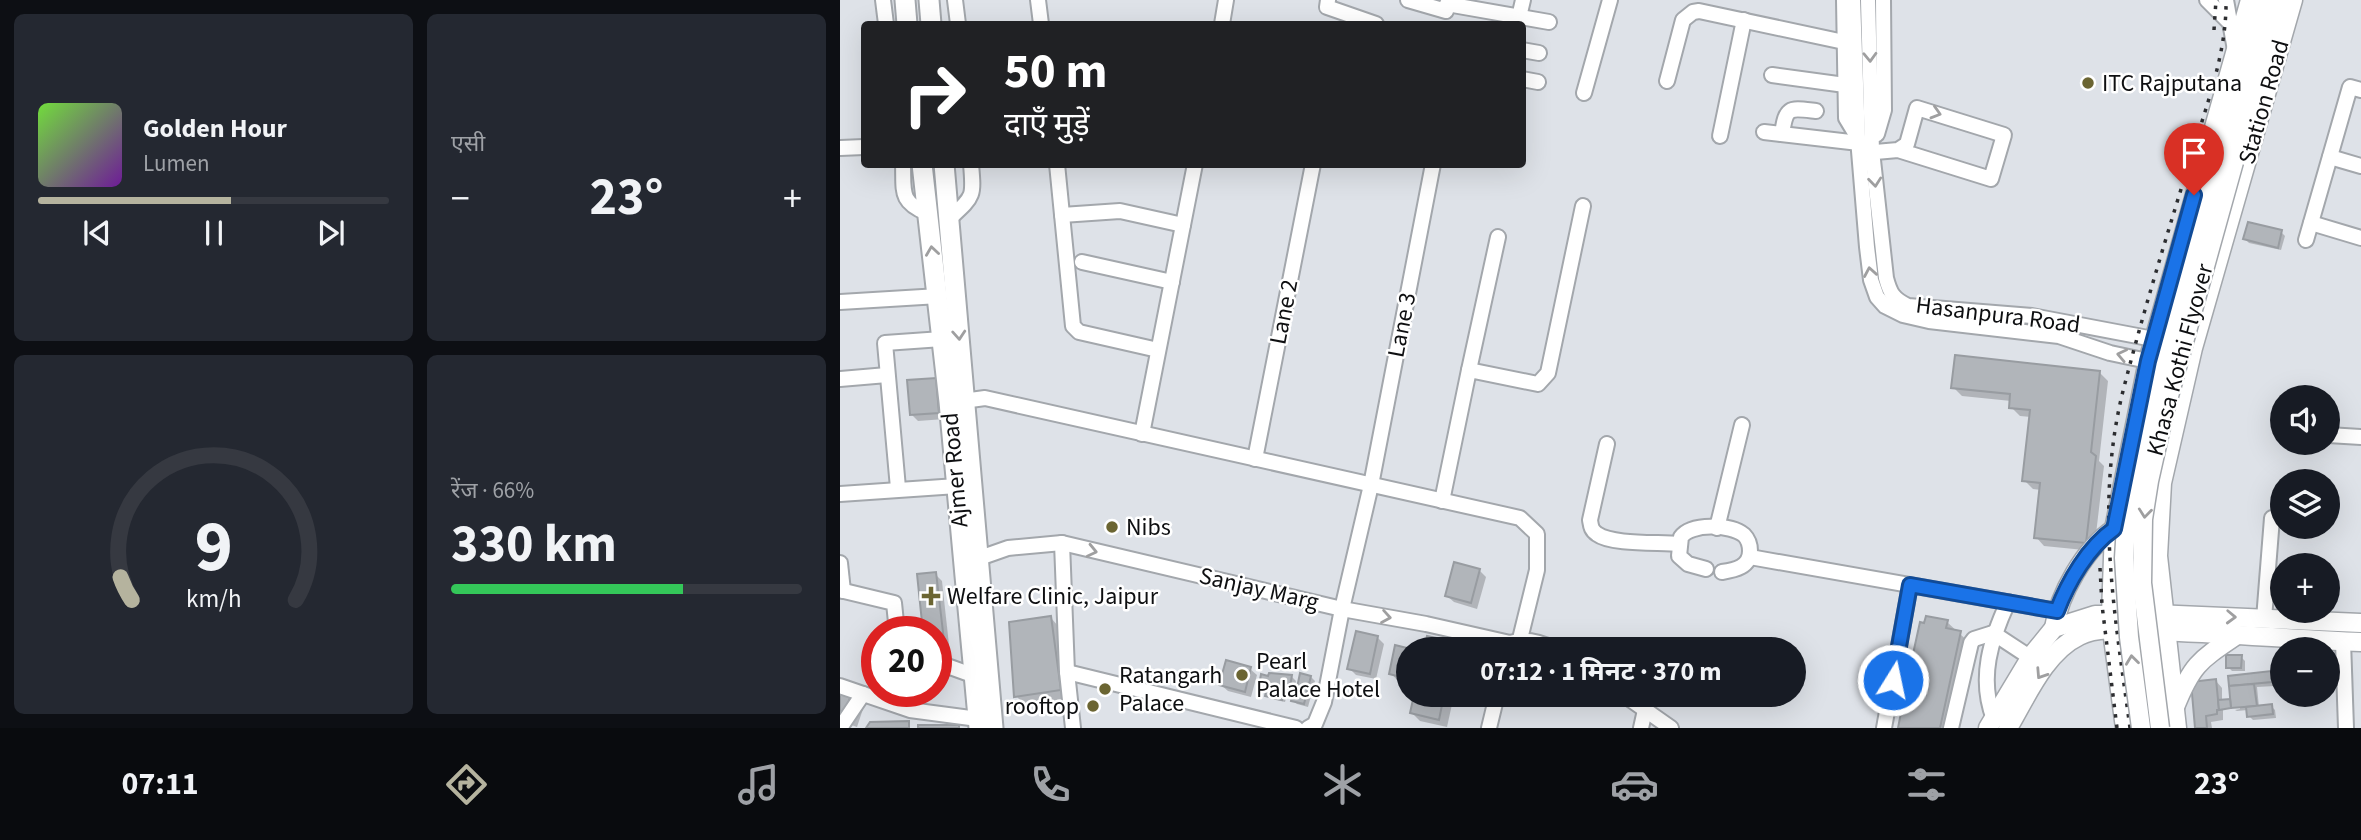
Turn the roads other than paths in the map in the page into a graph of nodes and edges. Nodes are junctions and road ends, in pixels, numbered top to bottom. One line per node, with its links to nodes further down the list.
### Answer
1 (883, 0): 25 (street)
2 (905, 0): 26 (highway)
3 (929, 0): 27 (highway)
4 (955, 0): 28 (street)
5 (1038, 0): 29 (street)
6 (1226, 0): 30 (street)
7 (1328, 0): 31 (street)
8 (1408, 0): 22 (street)
9 (1523, 0): 23 (street)
10 (1610, 0): 44 (street)
11 (1844, 0): 34 (street)
12 (1853, 0): 46 (street)
13 (1868, 0): 46 (street, Hasanpura Road, one-way to 46)
14 (1883, 0): 51 (street)
15 (2207, 0): 33 (street)
16 (2226, 0): 33 (street)
17 (2250, 0): 36 (main road)
18 (2263, 0): 147 (main road, Khasa Kothi Flyover, one-way to 18, bridge)
19 (2279, 0): 148 (main road, Khasa Kothi Flyover, one-way to 148, bridge)
20 (2293, 0): 79 (main road, Station Road)
21 (1708, 6): 24 (street); 40 (street)
22 (1446, 10): 23 (street)
23 (1519, 17): 32 (street)
24 (1744, 20): 34 (street); 49 (street)
25 (886, 21)
26 (907, 21)
27 (931, 21)
28 (958, 21)
29 (1041, 21)
30 (1222, 21)
31 (1367, 21)
32 (1549, 22)
33 (2230, 23): 36 (street)
34 (1844, 42): 42 (street)
35 (1526, 51): 37 (street)
36 (2235, 51): 78 (main road)
37 (1539, 53)
38 (1772, 75): 42 (street)
39 (1526, 80): 41 (street)
40 (1667, 81)
41 (1538, 82)
42 (1845, 85): 51 (street)
43 (2361, 90): 54 (street)
44 (1584, 93)
45 (1816, 111): 48 (street)
46 (1865, 115): 51 (street, Hasanpura Road)
47 (1764, 132): 48 (street)
48 (1782, 134): 51 (street)
49 (1720, 136)
50 (861, 147): 52 (street)
51 (1862, 147): 53 (street); 78 (street, Hasanpura Road, one-way to 78); 81 (street, Hasanpura Road, one-way to 51)
52 (840, 148)
53 (1898, 150): 53 (street, one-way to 53)
54 (2330, 158): 55 (street); 68 (street)
55 (2361, 166)
56 (903, 168): 64 (street)
57 (922, 168): 64 (highway, Ajmer Road)
58 (944, 168): 67 (highway, Ajmer Road)
59 (971, 168): 67 (street)
60 (1057, 168): 66 (street)
61 (1194, 168): 69 (street)
62 (1312, 168): 92 (street, Lane 2)
63 (1432, 168): 93 (street, Lane 3)
64 (926, 203): 75 (highway, Ajmer Road, one-way to 64)
65 (1583, 206): 83 (street)
66 (1062, 215): 69 (street); 80 (street)
67 (950, 218): 86 (highway, Ajmer Road, one-way to 86)
68 (2311, 223): 71 (street); 72 (street)
69 (1183, 226): 74 (street)
70 (1498, 237): 83 (street)
71 (2361, 238)
72 (2306, 240)
73 (1082, 262): 74 (street)
74 (1172, 282): 80 (street)
75 (939, 296): 76 (street); 77 (highway, Ajmer Road)
76 (840, 302)
77 (943, 339): 84 (street); 94 (highway, Ajmer Road)
78 (2154, 339): 79 (street, Hasanpura Road); 81 (main road)
79 (2193, 348): 82 (main road, Station Road)
80 (1158, 350): 88 (street)
81 (2148, 361): 82 (street, Hasanpura Road); 99 (main road)
82 (2187, 369): 116 (main road, Station Road)
83 (1469, 370): 97 (street)
84 (887, 375): 85 (street); 95 (street)
85 (840, 379)
86 (963, 401): 88 (street); 104 (highway, Ajmer Road)
87 (1742, 425): 98 (street)
88 (1142, 434): 92 (street)
89 (2340, 436): 90 (street)
90 (2361, 437)
91 (1607, 444): 102 (street)
92 (1255, 459): 93 (street)
93 (1371, 485): 97 (street); 111 (street, Lane 3)
94 (957, 486): 95 (street); 104 (highway, Ajmer Road)
95 (898, 488): 96 (street)
96 (840, 494)
97 (1442, 501): 121 (street)
98 (1717, 528): 102 (street); 103 (street)
99 (2114, 529): 114 (main road); 115 (main road)
100 (2270, 539): 113 (street)
101 (1062, 544): 104 (street, Sanjay Marg); 111 (street, Sanjay Marg, one-way to 111); 125 (street)
102 (1679, 544): 106 (street)
103 (1750, 557): 107 (street); 108 (street)
104 (971, 561): 126 (highway, Ajmer Road); 135 (highway, Ajmer Road)
105 (840, 563): 109 (street)
106 (1706, 569)
107 (1722, 572)
108 (1910, 585): 110 (street); 144 (street)
109 (841, 590): 112 (street)
110 (2008, 602): 114 (street); 118 (street)
111 (1342, 609): 120 (street, Sanjay Marg, one-way to 120); 140 (street, Lane 3)
112 (895, 616)
113 (2264, 619): 116 (main road, one-way to 113); 117 (main road)
114 (2055, 620): 115 (main road); 123 (main road)
115 (2111, 622): 116 (main road); 136 (main road, one-way to 136); 146 (main road)
116 (2164, 623): 119 (main road); 133 (main road, Station Road)
117 (2361, 623)
118 (1993, 633): 123 (street); 136 (street); 145 (street)
119 (2237, 635): 122 (main road); 133 (main road)
120 (1483, 637)
121 (1515, 637)
122 (2352, 642): 150 (street)
123 (2031, 658): 136 (main road)
124 (952, 668): 126 (street)
125 (1067, 672): 138 (street); 139 (street)
126 (975, 676): 135 (highway, Ajmer Road)
127 (840, 686): 128 (street)
128 (861, 693)
129 (861, 697): 137 (street)
130 (901, 707): 135 (street)
131 (1494, 707): 141 (street)
132 (1641, 707): 134 (street)
133 (2174, 708): 149 (main road, Station Road)
134 (1645, 710): 142 (street); 143 (street)
135 (983, 725)
136 (1997, 725)
137 (840, 728)
138 (1073, 728)
139 (1296, 728)
140 (1308, 728)
141 (1489, 728)
142 (1641, 728)
143 (1671, 728)
144 (1884, 728)
145 (1951, 728)
146 (2125, 728)
147 (2141, 728)
148 (2160, 728)
149 (2177, 728)
150 (2346, 728)

